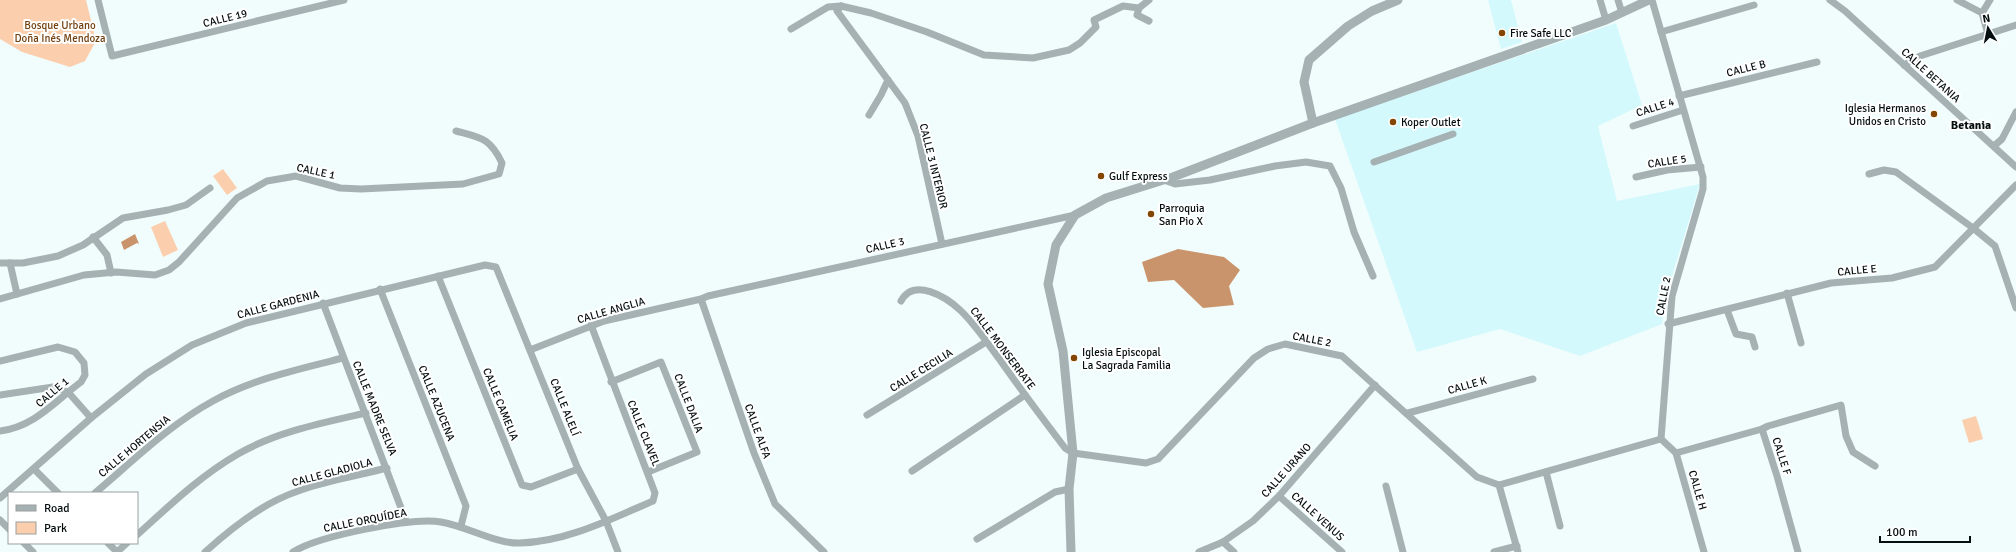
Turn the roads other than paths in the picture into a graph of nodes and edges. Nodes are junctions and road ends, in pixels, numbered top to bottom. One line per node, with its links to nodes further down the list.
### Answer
1 (98, 0): 2 (street, CALLE 19)
2 (344, 0)
3 (1149, 0): 13 (street)
4 (1398, 0): 29 (street)
5 (1600, 0): 16 (street)
6 (1618, 0): 14 (street)
7 (1650, 0): 14 (street); 20 (street, CALLE 2)
8 (1830, 0): 23 (street, CALLE BETANIA)
9 (1957, 0): 15 (street)
10 (1990, 0): 15 (street)
11 (1754, 5): 20 (street)
12 (841, 6): 13 (street); 19 (street); 24 (street, CALLE 3 INTERIOR)
13 (1139, 8): 17 (street)
14 (1622, 13): 16 (street)
15 (1982, 13): 21 (street)
16 (1606, 20): 29 (street)
17 (1149, 21)
18 (2016, 25): 21 (street)
19 (791, 29)
20 (1661, 32): 25 (street, CALLE 2)
21 (1988, 34): 23 (street)
22 (1817, 62): 25 (street, CALLE B)
23 (1904, 65): 33 (street, CALLE BETANIA)
24 (888, 80): 28 (street); 45 (street, CALLE 3 INTERIOR)
25 (1679, 96): 26 (street, CALLE 2)
26 (1683, 110): 30 (street, CALLE 4); 35 (street, CALLE 2)
27 (2016, 112): 33 (street)
28 (869, 115)
29 (1312, 122): 39 (street)
30 (1633, 126)
31 (456, 131): 49 (street, CALLE 1)
32 (1453, 134): 34 (street)
33 (1994, 146): 36 (street, CALLE BETANIA)
34 (1374, 162)
35 (1700, 167): 38 (street, CALLE 5); 61 (street, CALLE 2)
36 (2016, 167)
37 (1869, 174): 43 (street)
38 (1636, 177)
39 (1164, 180): 42 (street); 51 (street)
40 (2016, 185): 43 (street, CALLE E)
41 (210, 188): 44 (street)
42 (1075, 215): 45 (street, CALLE 3); 82 (street)
43 (1974, 228): 53 (street, CALLE E); 59 (street)
44 (93, 238): 47 (street); 49 (street)
45 (942, 244): 56 (street, CALLE 3)
46 (0, 263): 47 (street)
47 (10, 263): 54 (street)
48 (496, 267): 50 (street, CALLE GARDENIA); 66 (street, CALLE ALELÍ)
49 (111, 273): 54 (street, CALLE 1)
50 (438, 276): 52 (street, CALLE GARDENIA); 87 (street, CALLE CAMELIA)
51 (1373, 276)
52 (380, 289): 58 (street, CALLE GARDENIA); 101 (street, CALLE AZUCENA)
53 (1786, 293): 60 (street, CALLE E); 64 (street)
54 (17, 294): 55 (street, CALLE 1)
55 (0, 299)
56 (701, 299): 62 (street, CALLE ANGLIA); 116 (street, CALLE ALFA)
57 (901, 301): 63 (street, CALLE MONSERRATE)
58 (323, 303): 67 (street, CALLE MADRE SELVA); 78 (street, CALLE GARDENIA)
59 (2016, 308)
60 (1727, 310): 61 (street, CALLE E); 65 (street)
61 (1668, 324): 81 (street, CALLE 2)
62 (591, 325): 66 (street, CALLE ANGLIA); 70 (street, CALLE CLAVEL)
63 (986, 342): 74 (street, CALLE MONSERRATE); 77 (street, CALLE CECILIA)
64 (1801, 343)
65 (1755, 347)
66 (530, 350): 87 (street, CALLE ALELÍ)
67 (343, 358): 75 (street, CALLE MADRE SELVA); 95 (street, CALLE HORTENSIA)
68 (0, 361): 72 (street, CALLE 1)
69 (1533, 379): 76 (street, CALLE K)
70 (611, 382): 89 (street, CALLE CLAVEL); 89 (street, CALLE DALIA)
71 (1375, 386): 76 (street, CALLE 2); 82 (street, CALLE 2); 96 (street, CALLE URANO)
72 (68, 392): 73 (street); 78 (street); 80 (street, CALLE 1)
73 (0, 395)
74 (1025, 395): 82 (street, CALLE MONSERRATE); 88 (street)
75 (366, 413): 85 (street, CALLE MADRE SELVA); 104 (street)
76 (1408, 413): 91 (street, CALLE 2)
77 (867, 415)
78 (91, 418): 86 (street, CALLE GARDENIA)
79 (1762, 429): 83 (street, CALLE F); 84 (street); 124 (street, CALLE F)
80 (0, 431)
81 (1661, 438): 83 (street, CALLE H); 90 (street)
82 (1073, 453): 93 (street)
83 (1676, 453): 123 (street, CALLE H)
84 (1875, 466)
85 (387, 468): 99 (street, CALLE MADRE SELVA); 113 (street, CALLE GLADIOLA)
86 (34, 469): 94 (street); 97 (street, CALLE GARDENIA)
87 (578, 469): 100 (street, CALLE ALELÍ)
88 (912, 471)
89 (648, 472): 100 (street, CALLE CLAVEL)
90 (1546, 472): 91 (street); 102 (street)
91 (1499, 485): 110 (street)
92 (1386, 486): 121 (street)
93 (1069, 489): 105 (street); 117 (street)
94 (57, 492)
95 (96, 492)
96 (1279, 496): 106 (street, CALLE URANO); 120 (street, CALLE VENUS)
97 (0, 498)
98 (0, 520): 103 (street)
99 (406, 521): 101 (street, CALLE ORQUÍDEA); 114 (street, CALLE ORQUÍDEA)
100 (606, 521): 101 (street, CALLE ORQUÍDEA); 115 (street, CALLE ALELÍ)
101 (461, 526)
102 (1560, 526)
103 (8, 528)
104 (138, 533)
105 (977, 539)
106 (1223, 542): 118 (street, CALLE URANO); 119 (street)
107 (25, 544): 111 (street)
108 (109, 544): 112 (street)
109 (126, 544): 112 (street)
110 (1518, 549): 122 (street)
111 (33, 552)
112 (117, 552)
113 (205, 552)
114 (293, 552)
115 (618, 552)
116 (824, 552)
117 (1071, 552)
118 (1199, 552)
119 (1234, 552)
120 (1342, 552)
121 (1402, 552)
122 (1494, 552)
123 (1704, 552)
124 (1798, 552)

